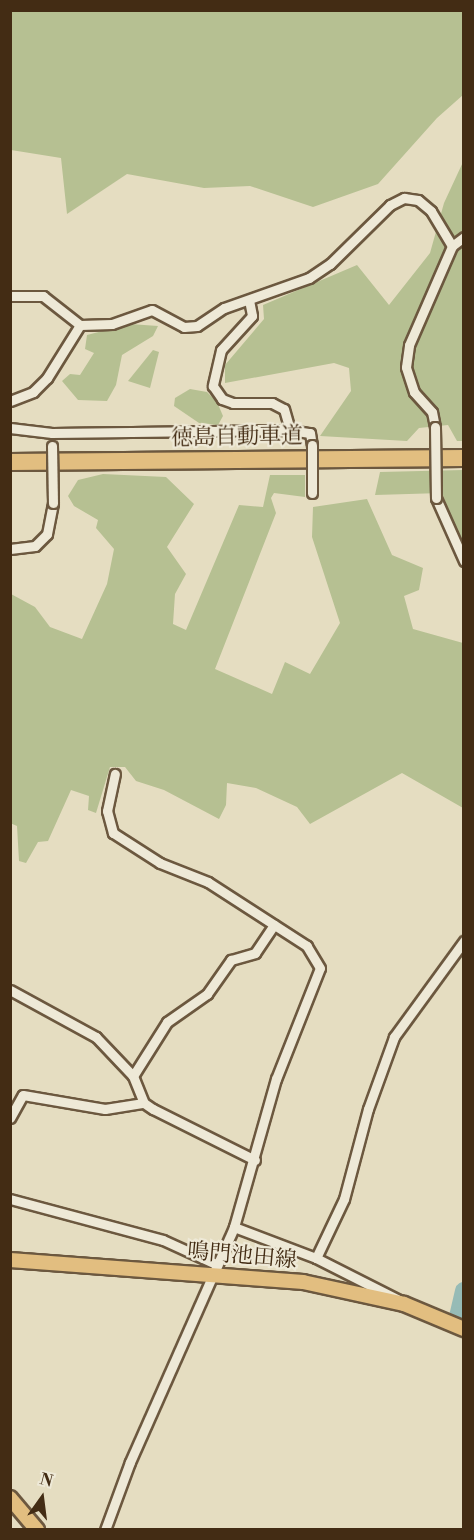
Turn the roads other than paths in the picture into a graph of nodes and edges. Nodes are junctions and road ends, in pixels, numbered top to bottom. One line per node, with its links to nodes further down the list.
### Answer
1 (464, 237): 2 (street)
2 (452, 246): 4 (street); 14 (street, bridge)
3 (10, 296): 5 (street)
4 (249, 300): 5 (street); 8 (street)
5 (80, 325): 6 (street)
6 (10, 401)
7 (10, 428): 9 (street)
8 (290, 430): 9 (street); 12 (street, bridge)
9 (52, 433): 13 (street, bridge)
10 (464, 458): 11 (highway, 徳島自動車道)
11 (10, 462)
12 (312, 493)
13 (10, 549)
14 (464, 561)
15 (115, 774): 16 (street)
16 (274, 925): 19 (street); 22 (street)
17 (464, 940): 25 (street)
18 (10, 990): 19 (street)
19 (133, 1076): 20 (street)
20 (144, 1103): 21 (street); 22 (street)
21 (11, 1116)
22 (255, 1160): 24 (street)
23 (10, 1199): 27 (street)
24 (234, 1227): 25 (street); 27 (street)
25 (316, 1258): 28 (street)
26 (10, 1260): 27 (main road, 鳴門池田線)
27 (215, 1270): 28 (main road, 鳴門池田線); 32 (street)
28 (404, 1304): 29 (main road, 鳴門池田線)
29 (464, 1329)
30 (10, 1498): 31 (main road)
31 (37, 1530)
32 (105, 1530)

